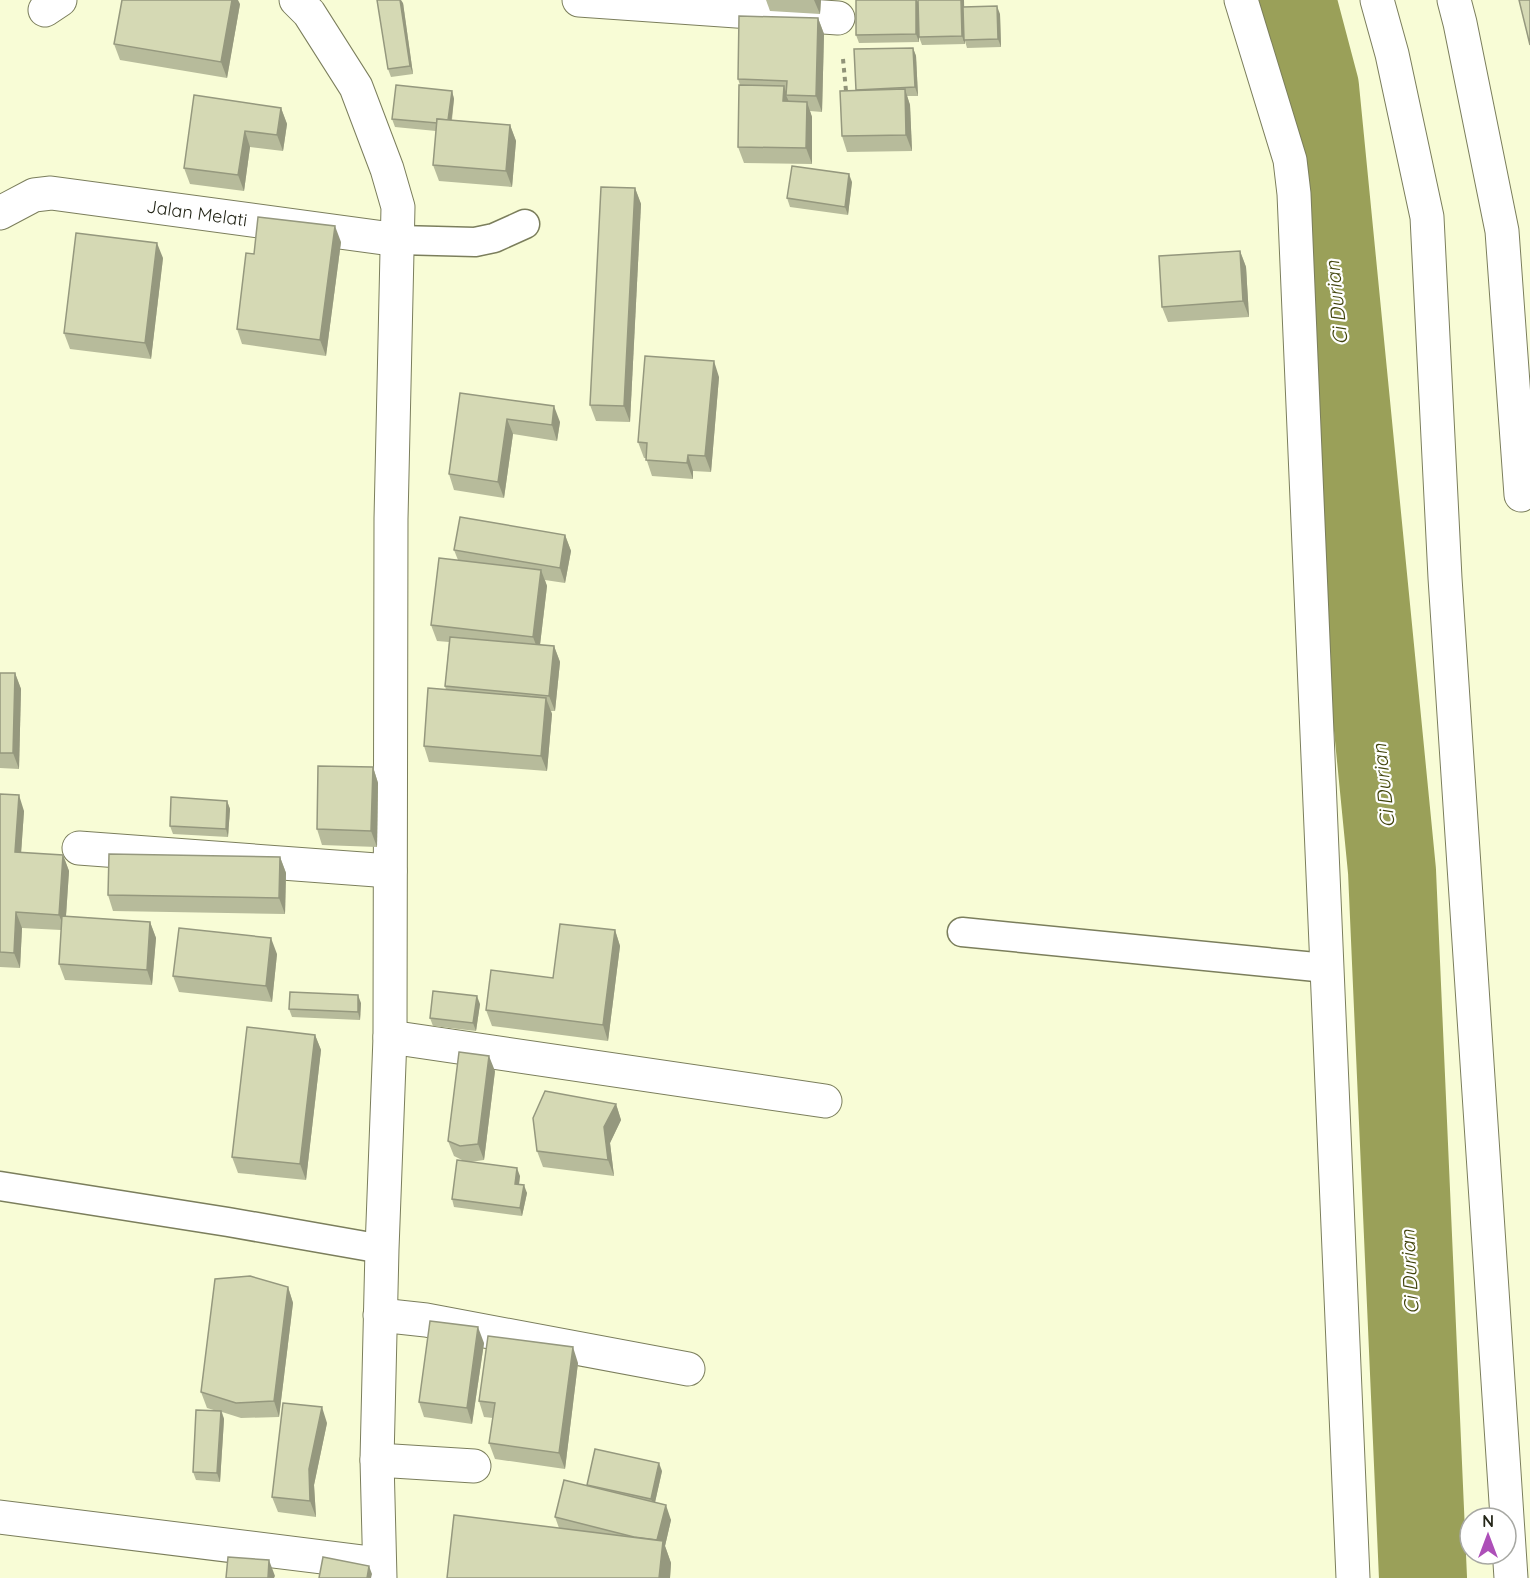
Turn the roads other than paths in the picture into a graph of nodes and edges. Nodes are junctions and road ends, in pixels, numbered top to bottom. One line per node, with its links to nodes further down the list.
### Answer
1 (579, 0): 6 (street)
2 (1241, 0): 14 (street)
3 (1377, 0): 26 (street)
4 (1454, 0): 10 (street)
5 (311, 4): 9 (street)
6 (838, 18)
7 (0, 213): 9 (street, Jalan Melati)
8 (525, 224): 9 (lane)
9 (399, 240): 12 (street)
10 (1521, 495)
11 (80, 849): 12 (street)
12 (390, 871): 15 (street)
13 (962, 932): 14 (lane)
14 (1326, 968): 25 (street)
15 (390, 1036): 16 (street); 18 (street)
16 (825, 1101)
17 (0, 1186): 18 (lane)
18 (382, 1249): 19 (street)
19 (380, 1315): 20 (street); 21 (street)
20 (688, 1369)
21 (377, 1460): 22 (street); 24 (street)
22 (474, 1466)
23 (0, 1517): 24 (street)
24 (379, 1571)
25 (1353, 1578)
26 (1511, 1578)

